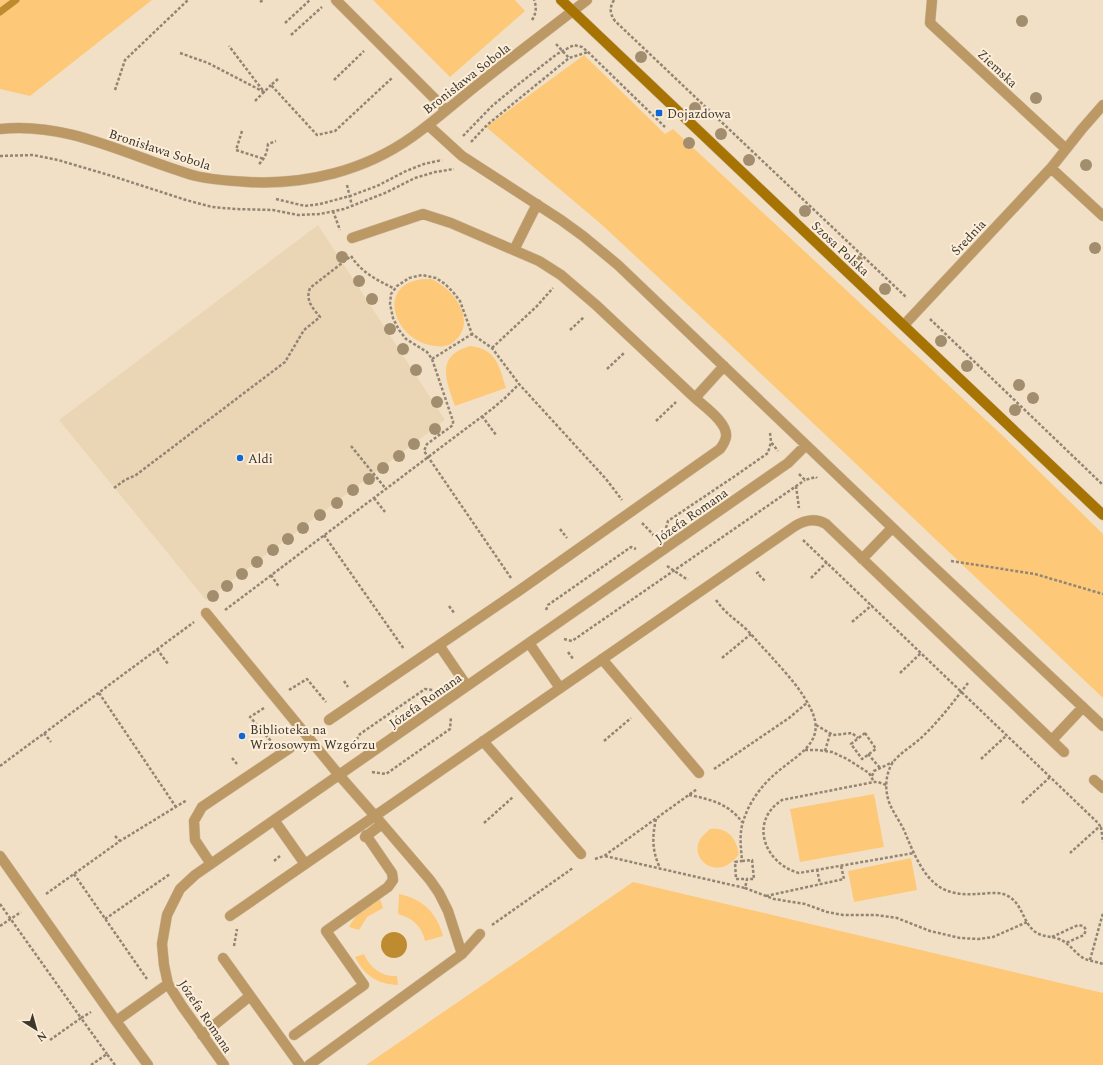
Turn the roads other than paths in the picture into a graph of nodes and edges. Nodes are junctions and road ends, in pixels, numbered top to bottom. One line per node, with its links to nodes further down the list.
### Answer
1 (336, 0): 7 (street)
2 (561, 0): 5 (street, Szosa Polska)
3 (587, 0): 5 (street)
4 (932, 0): 10 (street, Ziemska)
5 (573, 11): 7 (street, Bronisława Sobola); 16 (street, Szosa Polska)
6 (1103, 105): 10 (street, Średnia)
7 (446, 110): 8 (street, Bronisława Sobola)
8 (428, 125): 9 (street, Bronisława Sobola); 12 (street)
9 (0, 129)
10 (1066, 149): 11 (street, Średnia)
11 (1050, 168): 13 (street); 16 (street, Średnia)
12 (537, 204): 15 (street); 17 (street)
13 (1103, 216)
14 (352, 238): 15 (street)
15 (514, 250): 18 (street)
16 (904, 325): 20 (street, Szosa Polska)
17 (724, 366): 18 (street); 19 (street)
18 (692, 394): 25 (street)
19 (806, 445): 21 (street); 24 (street, Józefa Romana)
20 (1103, 515)
21 (892, 528): 22 (street); 29 (street)
22 (862, 559): 26 (street); 32 (street)
23 (206, 613): 37 (street)
24 (529, 644): 27 (street, Józefa Romana); 28 (street)
25 (439, 645): 27 (street); 30 (street)
26 (602, 659): 28 (street); 36 (street)
27 (468, 686): 37 (street, Józefa Romana)
28 (560, 688): 33 (street)
29 (1083, 707): 31 (street); 32 (street)
30 (329, 720)
31 (1103, 726)
32 (1052, 740): 35 (street)
33 (483, 741): 40 (street); 44 (street)
34 (290, 748): 45 (street)
35 (1064, 752)
36 (699, 773)
37 (340, 775): 40 (street); 41 (street, Józefa Romana)
38 (1094, 780): 39 (street)
39 (1103, 788)
40 (375, 816): 42 (street); 46 (street)
41 (274, 820): 45 (street, Józefa Romana); 46 (street)
42 (382, 824): 49 (street); 54 (street)
43 (0, 856): 53 (street)
44 (584, 856)
45 (211, 864): 51 (street, Józefa Romana)
46 (305, 864): 47 (street)
47 (230, 916)
48 (480, 934): 49 (street)
49 (462, 954): 56 (street)
50 (223, 958): 52 (street)
51 (168, 984): 53 (street); 55 (street, Józefa Romana)
52 (250, 996): 55 (street); 57 (street)
53 (116, 1021): 58 (street)
54 (294, 1034)
55 (202, 1035): 59 (street, Józefa Romana)
56 (310, 1060)
57 (299, 1064)
58 (148, 1065)
59 (224, 1065)

